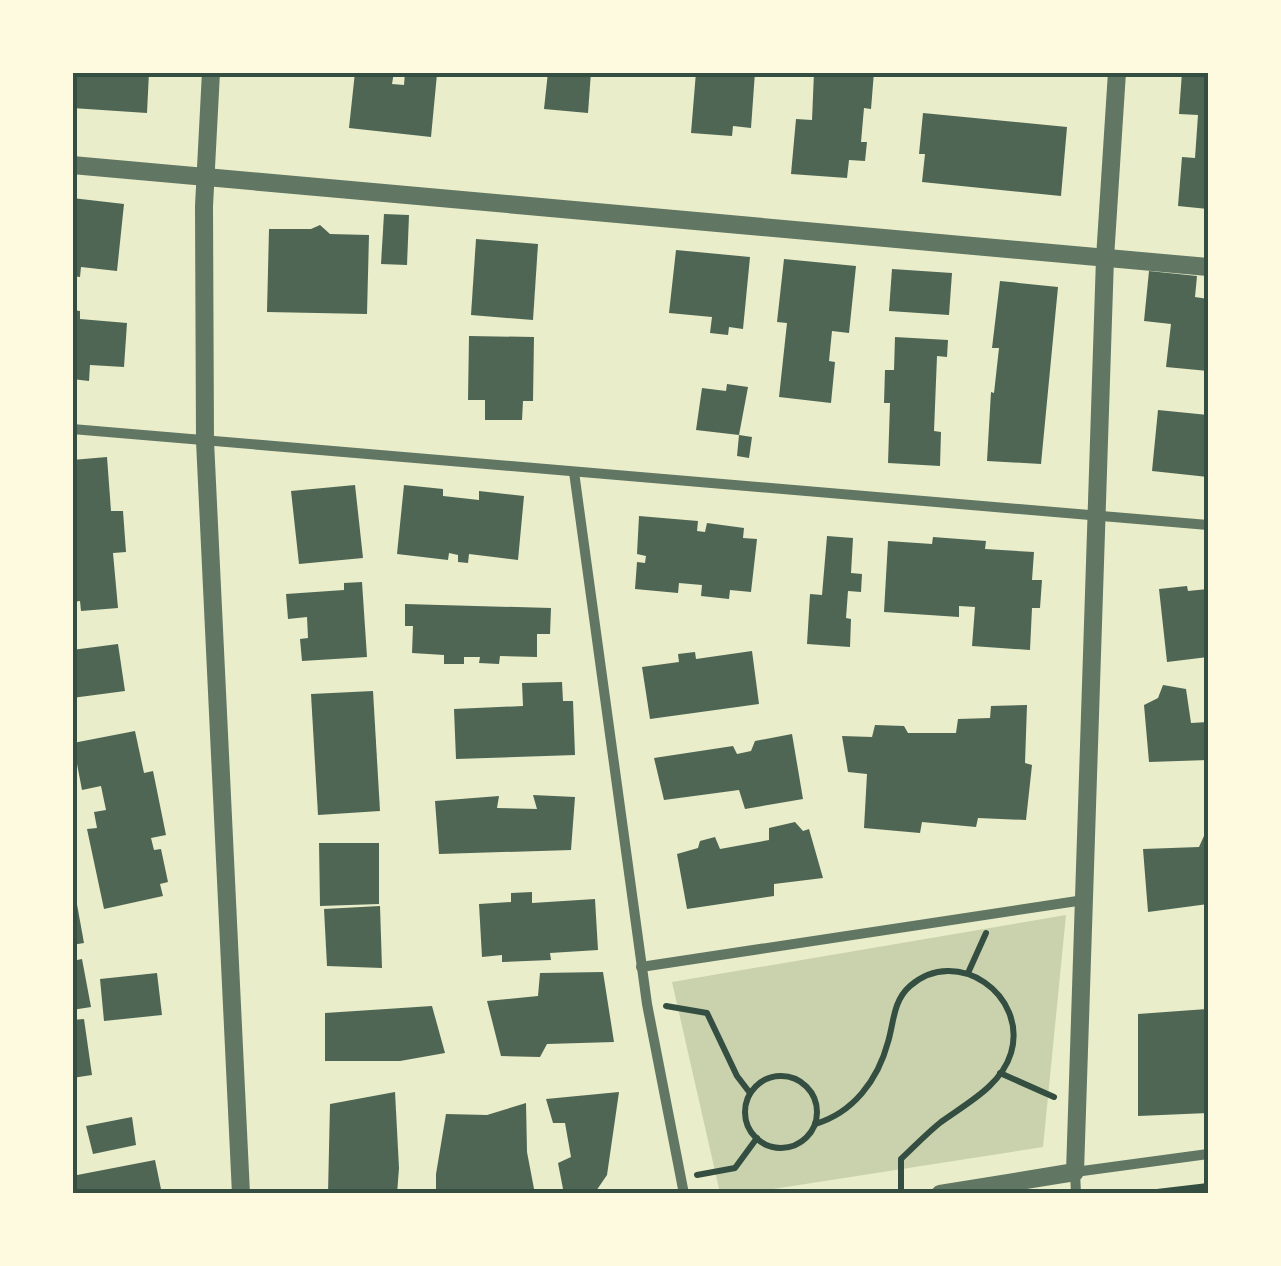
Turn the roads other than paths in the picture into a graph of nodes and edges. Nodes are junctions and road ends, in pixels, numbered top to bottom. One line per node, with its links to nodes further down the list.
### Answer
1 (211, 72): 4 (street)
2 (1117, 72): 5 (street)
3 (72, 165): 4 (street)
4 (206, 177): 5 (street); 8 (street)
5 (1106, 258): 6 (street); 10 (street)
6 (1208, 267)
7 (72, 429): 8 (street)
8 (205, 441): 9 (street); 16 (street)
9 (574, 472): 10 (street); 13 (street)
10 (1096, 514): 11 (street); 12 (street)
11 (1208, 526)
12 (1084, 900): 13 (street); 15 (street)
13 (642, 967): 17 (street)
14 (1208, 1154): 15 (street)
15 (1075, 1172): 18 (street); 19 (street)
16 (241, 1194)
17 (684, 1194)
18 (940, 1194)
19 (1076, 1194)

